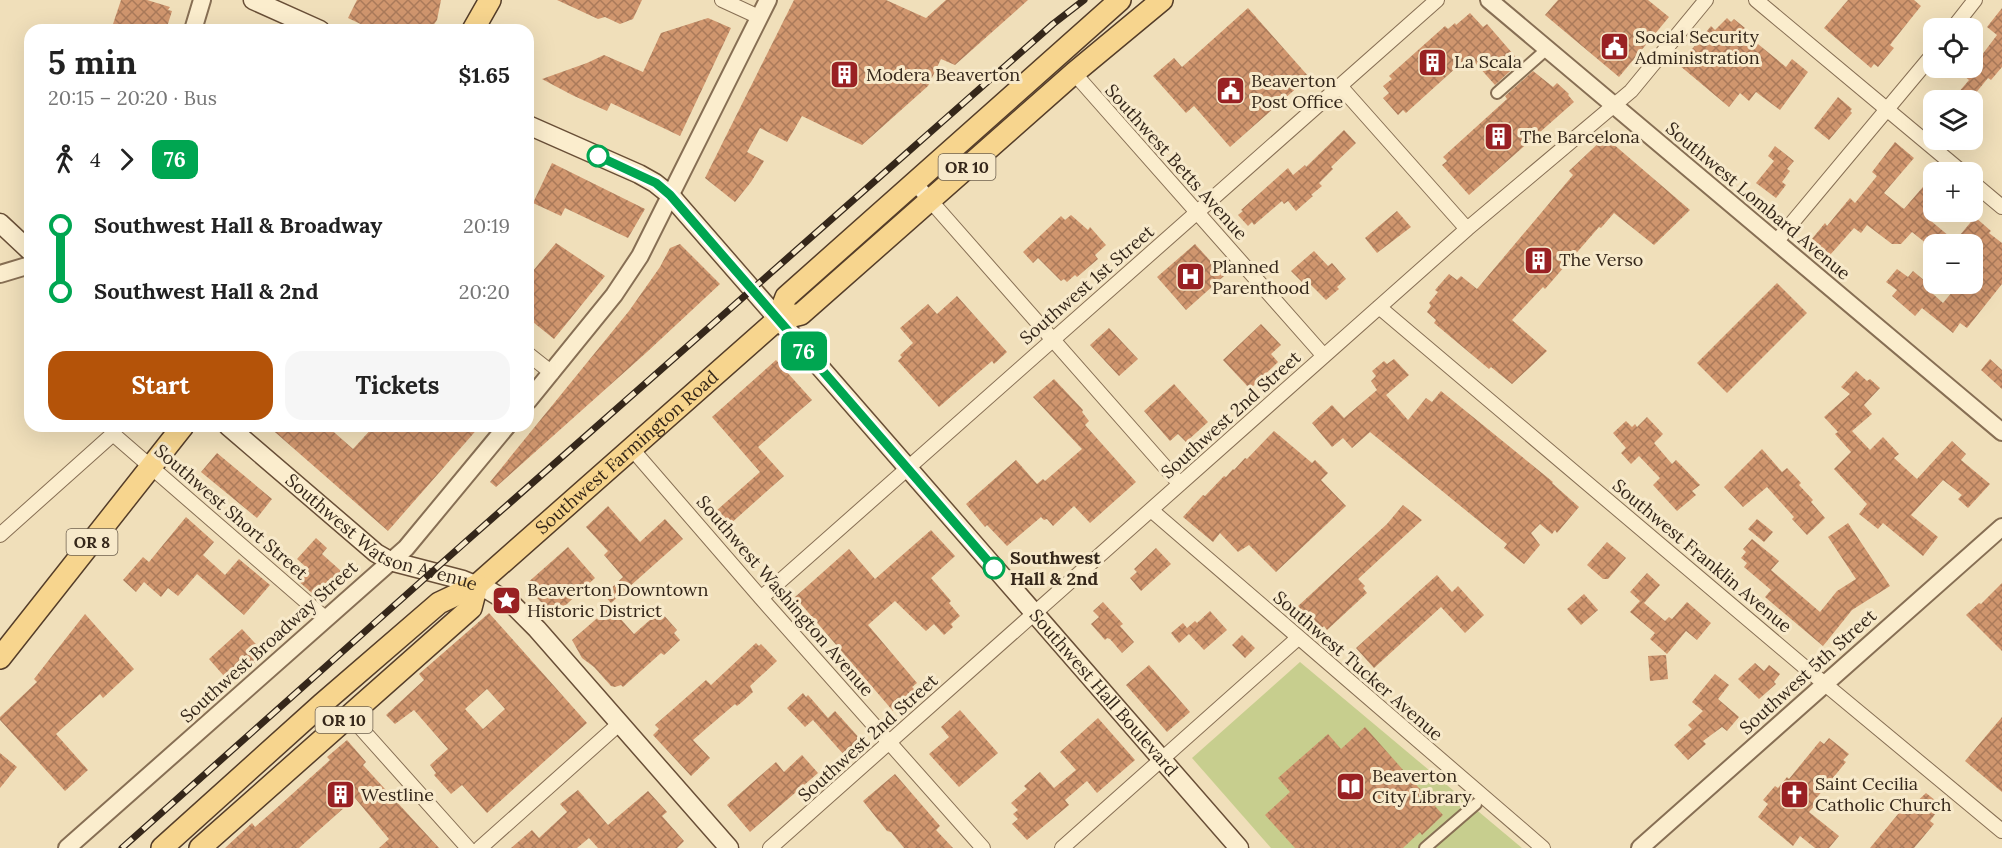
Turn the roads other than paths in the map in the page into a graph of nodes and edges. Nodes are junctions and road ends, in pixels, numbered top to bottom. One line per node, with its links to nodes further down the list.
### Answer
1 (202, 0): 15 (street)
2 (253, 0): 16 (main road)
3 (490, 0): 17 (main road)
4 (722, 0): 13 (street)
5 (768, 0): 13 (street)
6 (1120, 0): 27 (main road, Southwest Farmington Road / OR 10)
7 (1162, 0): 20 (main road, Southwest Farmington Road / OR 10)
8 (1437, 0): 21 (street, Southwest 1st Street)
9 (1489, 0): 18 (street, Southwest Lombard Avenue)
10 (1706, 0): 23 (street, Southwest 2nd Street)
11 (1756, 0): 24 (street)
12 (1975, 0): 14 (street)
13 (759, 17): 29 (street)
14 (1961, 18)
15 (195, 24)
16 (307, 24)
17 (478, 24)
18 (1547, 49): 22 (street); 23 (street, Southwest Lombard Avenue)
19 (1923, 66): 24 (street)
20 (1074, 73): 30 (main road, Southwest Farmington Road / OR 10); 32 (street, Southwest Betts Avenue)
21 (1340, 86): 32 (street, Southwest 1st Street); 34 (street)
22 (1497, 93)
23 (1612, 104): 34 (street, Southwest 2nd Street); 35 (street, Southwest Lombard Avenue)
24 (1888, 109): 26 (street); 35 (street)
25 (534, 128): 29 (main road, Southwest Hall Boulevard)
26 (1950, 162)
27 (915, 182): 30 (street); 40 (main road, Southwest Farmington Road / OR 10)
28 (1983, 191): 31 (street)
29 (670, 195): 40 (main road, Southwest Hall Boulevard); 44 (street)
30 (930, 200): 40 (main road, Southwest Farmington Road / OR 10); 41 (street)
31 (2002, 207)
32 (1197, 212): 41 (street, Southwest 1st Street); 42 (street, Southwest Betts Avenue)
33 (0, 223): 36 (main road)
34 (1467, 229): 39 (street, Southwest 2nd Street)
35 (1776, 242): 51 (street, Southwest Lombard Avenue)
36 (24, 245)
37 (24, 267): 38 (street)
38 (0, 274)
39 (1379, 307): 42 (street, Southwest 2nd Street); 66 (street, Southwest Franklin Avenue)
40 (777, 320): 52 (main road, Southwest Farmington Road / OR 10); 54 (main road, Southwest Hall Boulevard)
41 (1052, 339): 54 (street, Southwest 1st Street); 55 (street)
42 (1324, 356): 55 (street, Southwest 2nd Street)
43 (534, 359): 44 (street)
44 (552, 373): 45 (street)
45 (534, 394)
46 (113, 432): 58 (street)
47 (117, 432): 53 (street, Southwest Short Street)
48 (178, 432): 53 (main road, OR 8)
49 (235, 432): 59 (main road, Southwest Watson Avenue)
50 (502, 432): 59 (street, Southwest Broadway Street)
51 (2002, 432)
52 (632, 448): 60 (main road, Southwest Farmington Road / OR 10); 61 (street, Southwest Washington Avenue)
53 (151, 466): 63 (street, Southwest Short Street); 65 (main road, OR 8)
54 (908, 468): 61 (street, Southwest 1st Street); 62 (main road, Southwest Hall Boulevard)
55 (1180, 484): 56 (street, Southwest 2nd Street)
56 (1150, 510): 62 (street, Southwest 2nd Street); 64 (street, Southwest Tucker Avenue)
57 (2002, 527): 66 (street, Southwest 5th Street)
58 (0, 535)
59 (390, 561): 60 (main road, Southwest Watson Avenue); 63 (street, Southwest Broadway Street)
60 (477, 585): 67 (main road, Southwest Farmington Road / OR 10); 68 (main road, Southwest Watson Avenue); 72 (main road, Southwest Farmington Road / OR 10)
61 (761, 598): 69 (street, Southwest Washington Avenue)
62 (1034, 614): 69 (street, Southwest 2nd Street); 70 (main road, Southwest Hall Boulevard)
63 (325, 618): 75 (street, Southwest Broadway Street)
64 (1298, 638): 70 (street); 85 (street, Southwest Tucker Avenue)
65 (0, 658)
66 (1824, 683): 73 (street, Southwest Franklin Avenue); 86 (street, Southwest 5th Street)
67 (350, 716): 74 (main road, Southwest Farmington Road / OR 10); 77 (street)
68 (619, 724): 78 (street); 79 (main road, Southwest Watson Avenue)
69 (890, 742): 80 (street, Southwest 2nd Street); 81 (street, Southwest Washington Avenue)
70 (1162, 760): 82 (street); 83 (main road, Southwest Hall Boulevard)
71 (1476, 804): 84 (street)
72 (188, 826): 74 (street); 76 (main road, Southwest Farmington Road / OR 10)
73 (2002, 831)
74 (204, 847)
75 (67, 848)
76 (162, 848)
77 (468, 848)
78 (480, 848)
79 (729, 848)
80 (770, 848)
81 (983, 848)
82 (1062, 848)
83 (1239, 848)
84 (1425, 848)
85 (1544, 848)
86 (1640, 848)

